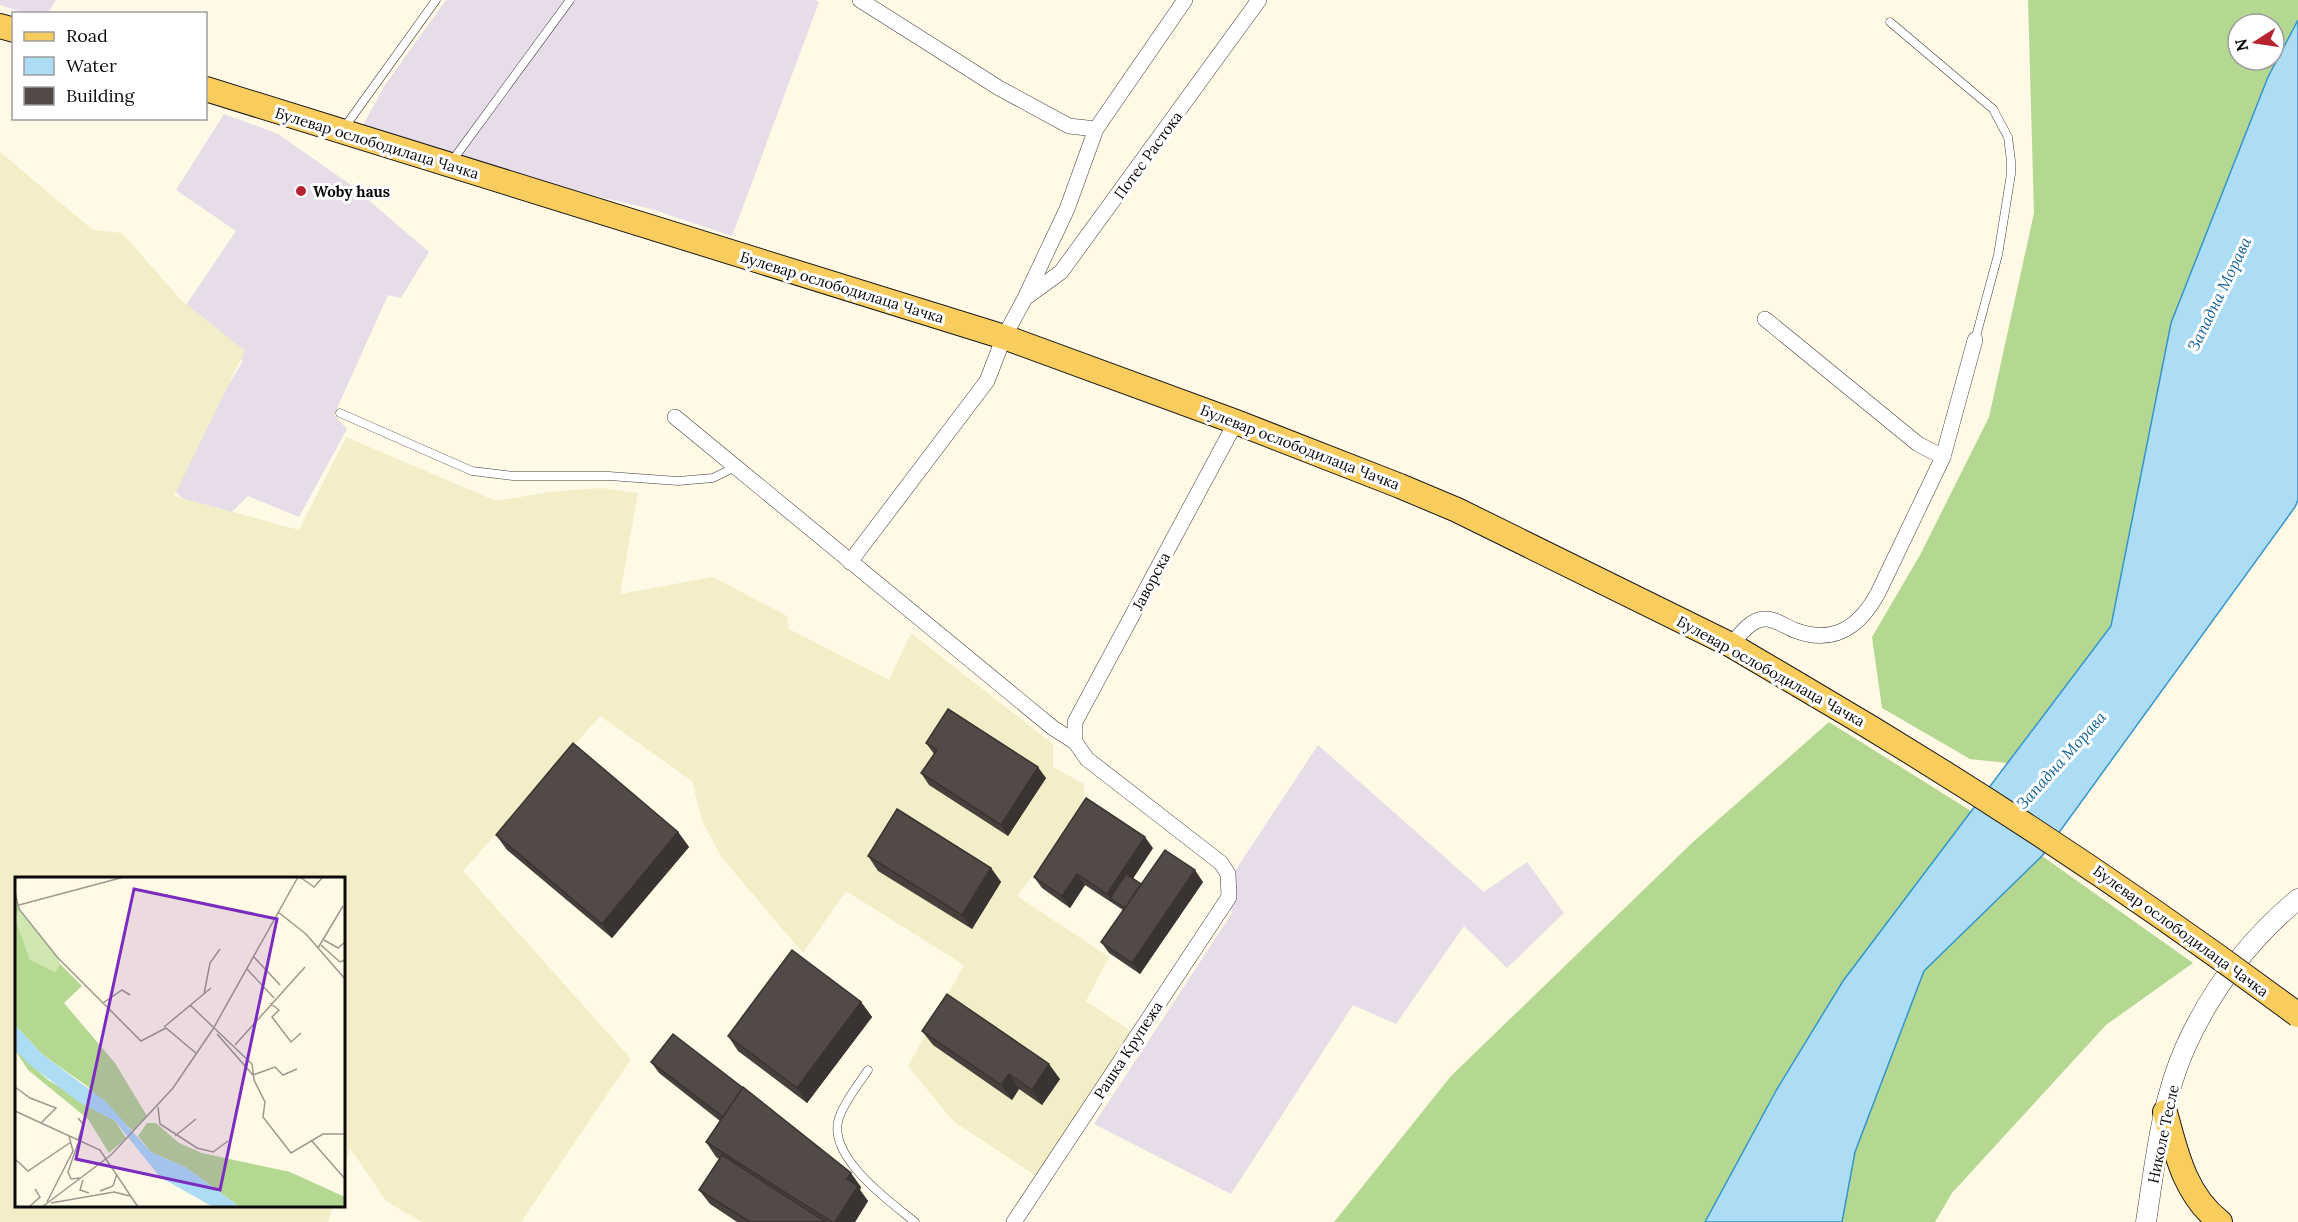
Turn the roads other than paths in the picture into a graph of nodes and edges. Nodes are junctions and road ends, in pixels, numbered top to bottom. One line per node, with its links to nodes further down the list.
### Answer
1 (436, 0): 9 (lane)
2 (570, 0): 10 (lane)
3 (860, 0): 8 (street)
4 (1185, 0): 8 (street, Потес Растока)
5 (1259, 0): 11 (street, Потес Растока)
6 (1890, 22): 14 (lane)
7 (207, 89): 9 (main road, Булевар ослободилаца Чачка)
8 (1096, 129): 11 (street, Потес Растока)
9 (341, 132): 10 (main road, Булевар ослободилаца Чачка)
10 (449, 166): 13 (main road, Булевар ослободилаца Чачка)
11 (1025, 298): 13 (street, Потес Растока)
12 (1765, 319): 18 (street)
13 (1004, 337): 17 (main road, Булевар ослободилаца Чачка); 20 (street)
14 (1975, 340): 18 (street)
15 (340, 413): 19 (lane)
16 (675, 417): 19 (street)
17 (1236, 422): 21 (main road, Булевар ослободилаца Чачка); 22 (street, Јаворска)
18 (1943, 456): 21 (street)
19 (735, 467): 20 (street)
20 (850, 562): 22 (street)
21 (1731, 645): 24 (main road, Булевар ослободилаца Чачка, bridge)
22 (1075, 742): 28 (street, Рашка Крупежа)
23 (2298, 899): 26 (street, Николе Тесле)
24 (2298, 1016)
25 (868, 1070): 27 (lane)
26 (2165, 1112): 29 (street, Николе Тесле); 30 (main road)
27 (915, 1222)
28 (1014, 1222)
29 (2146, 1222)
30 (2220, 1222)

